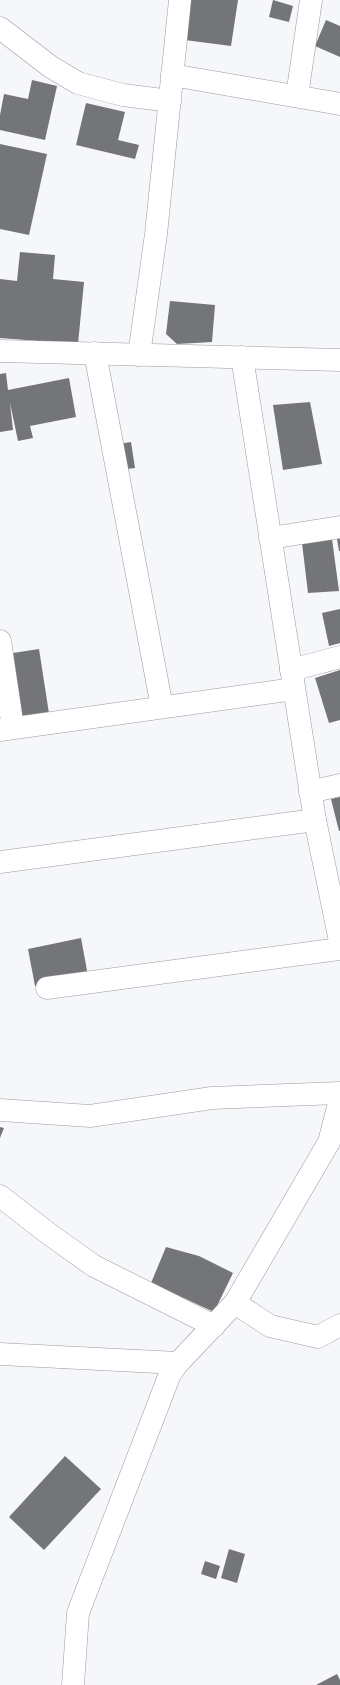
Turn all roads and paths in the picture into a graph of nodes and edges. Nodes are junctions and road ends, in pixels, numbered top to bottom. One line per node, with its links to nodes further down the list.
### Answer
1 (180, 0): 4 (street)
2 (311, 0): 5 (street)
3 (0, 28): 6 (street)
4 (172, 75): 5 (street); 6 (street)
5 (296, 96): 7 (street)
6 (170, 101): 10 (street)
7 (340, 104)
8 (0, 351): 9 (street)
9 (95, 353): 10 (street); 18 (street)
10 (139, 355): 11 (street)
11 (242, 358): 12 (street); 14 (street)
12 (340, 359)
13 (340, 527): 14 (street)
14 (270, 538): 17 (street)
15 (0, 641): 19 (street)
16 (340, 657): 17 (street)
17 (293, 680): 18 (street); 21 (street)
18 (162, 707): 19 (street)
19 (6, 729)
20 (340, 785): 21 (street)
21 (310, 792): 22 (street)
22 (315, 820): 23 (street); 24 (street)
23 (0, 862)
24 (340, 941)
25 (340, 949): 26 (street)
26 (47, 988)
27 (340, 1093): 29 (street)
28 (340, 1100): 31 (street)
29 (0, 1110)
30 (0, 1196): 33 (street)
31 (235, 1303): 32 (street); 33 (street)
32 (340, 1325)
33 (214, 1326): 35 (street)
34 (0, 1354): 35 (street)
35 (178, 1363): 36 (street)
36 (73, 1685)

